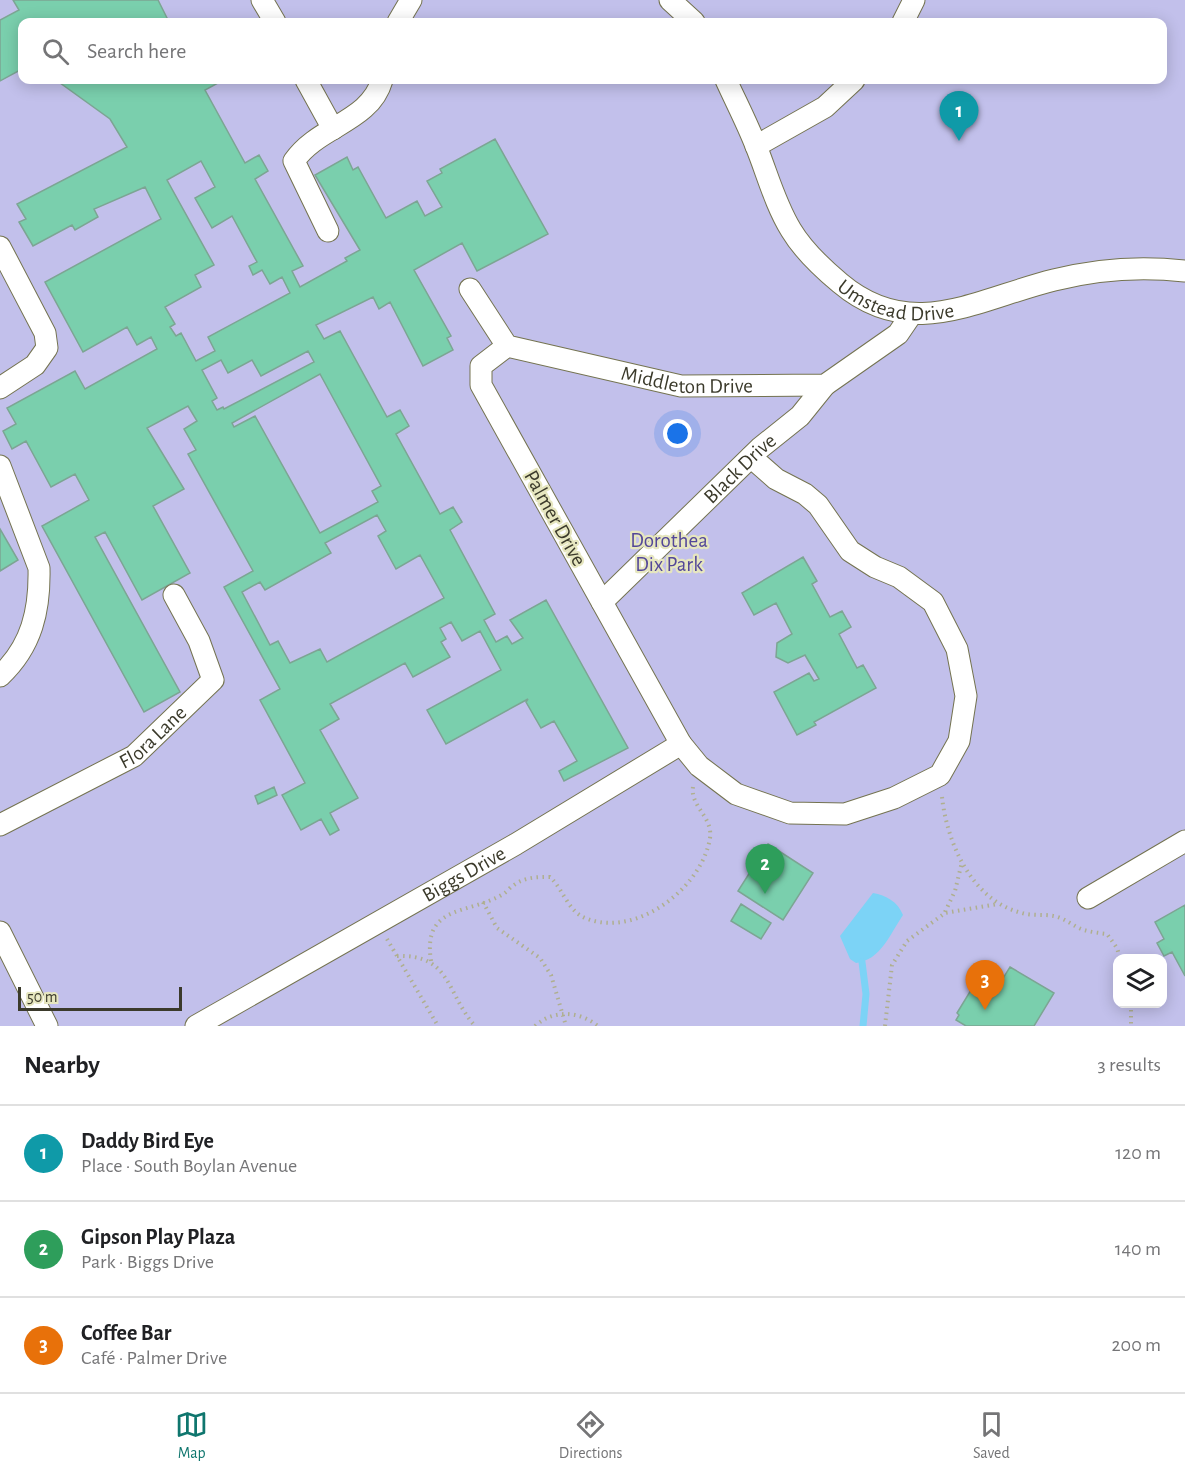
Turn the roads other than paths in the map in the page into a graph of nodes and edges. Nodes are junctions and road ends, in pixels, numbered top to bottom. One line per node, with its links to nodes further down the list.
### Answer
1 (262, 0): 5 (street)
2 (411, 0): 6 (street)
3 (670, 0): 7 (street)
4 (914, 0): 8 (street)
5 (273, 18)
6 (400, 18)
7 (690, 18)
8 (905, 18)
9 (308, 84): 13 (street)
10 (380, 84): 13 (street)
11 (728, 84): 14 (street, Umstead Drive)
12 (850, 84): 14 (street)
13 (333, 129): 15 (street)
14 (756, 146): 19 (street, Umstead Drive)
15 (328, 231)
16 (0, 246): 22 (street)
17 (1185, 271): 19 (street, Umstead Drive)
18 (470, 289): 20 (street)
19 (911, 315): 21 (street)
20 (507, 346): 21 (street, Middleton Drive); 26 (street, Palmer Drive)
21 (825, 385): 23 (street, Black Drive)
22 (0, 388)
23 (751, 457): 26 (street, Black Drive); 28 (street)
24 (0, 466): 27 (street)
25 (174, 595): 29 (street, Flora Lane)
26 (602, 602): 28 (street, Palmer Drive)
27 (0, 676)
28 (681, 744): 34 (street, Biggs Drive)
29 (0, 825)
30 (1185, 841): 31 (street)
31 (1088, 898)
32 (0, 932): 33 (street)
33 (48, 1026)
34 (196, 1026)

